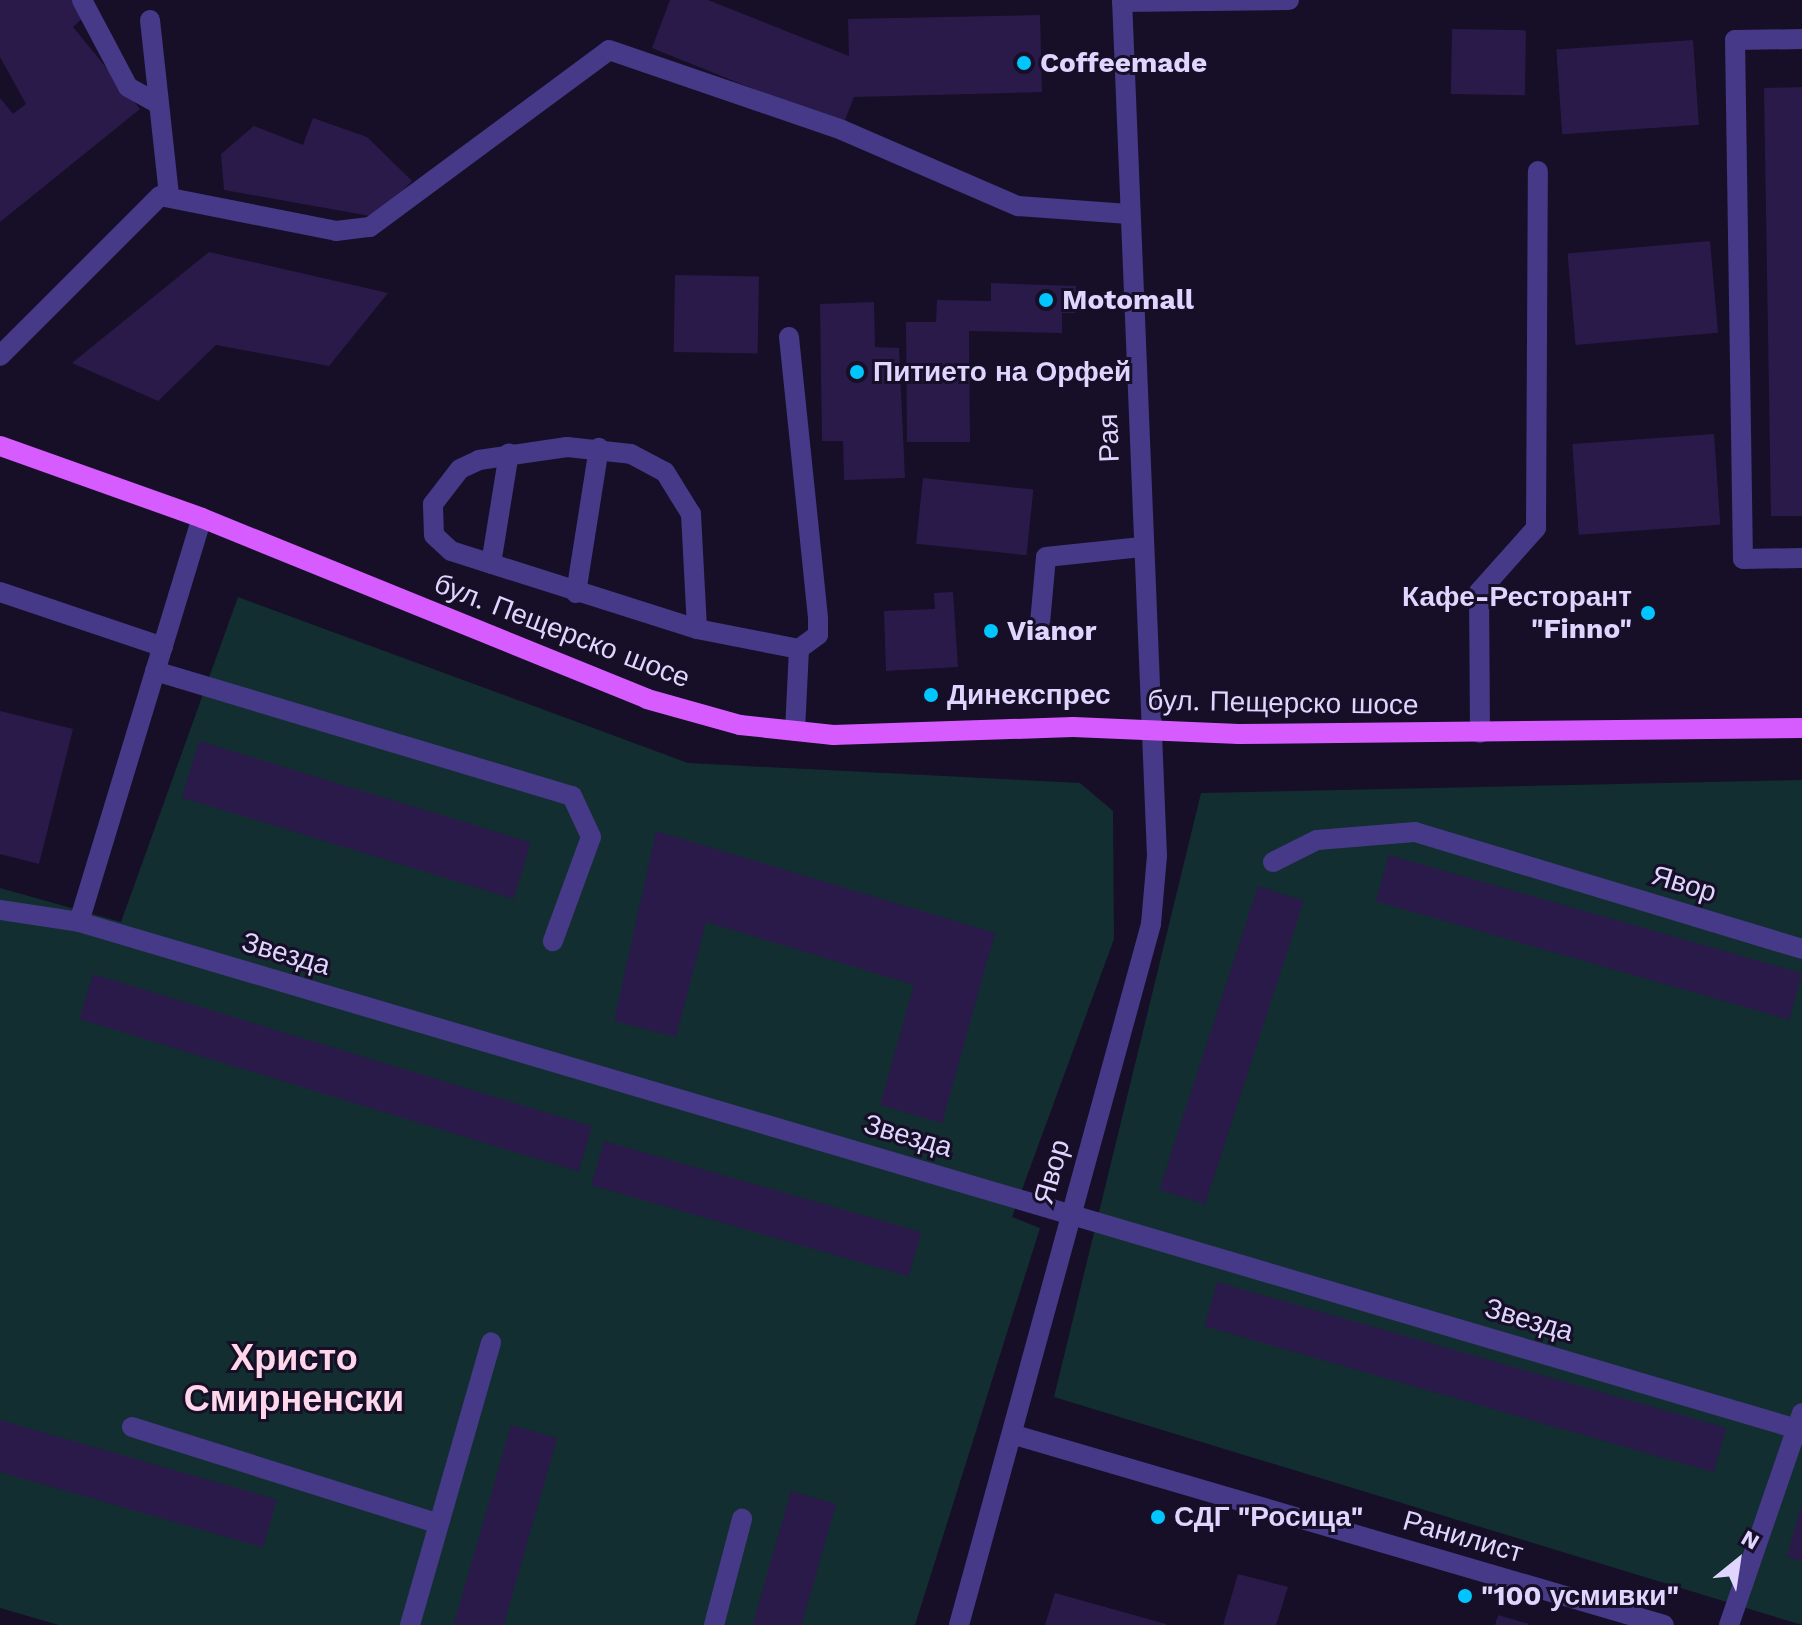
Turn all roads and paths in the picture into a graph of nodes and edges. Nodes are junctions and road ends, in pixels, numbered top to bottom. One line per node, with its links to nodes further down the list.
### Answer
1 (82, 0): 6 (street)
2 (1289, 0): 3 (street)
3 (1122, 1): 9 (street, Рая)
4 (150, 20): 6 (street)
5 (1802, 39): 17 (street)
6 (159, 104): 8 (street)
7 (1538, 171): 29 (street)
8 (169, 194): 9 (street); 11 (street)
9 (1129, 214): 16 (street, Рая)
10 (789, 337): 24 (street)
11 (0, 356)
12 (0, 446): 15 (main road, бул. Пещерско шосе)
13 (599, 448): 14 (street); 20 (street); 22 (street)
14 (509, 453): 18 (street); 18 (street)
15 (202, 518): 23 (street); 28 (main road, бул. Пещерско шосе)
16 (1141, 547): 21 (street); 27 (street, Рая)
17 (1802, 558)
18 (491, 564): 20 (street)
19 (0, 592): 23 (street)
20 (576, 593): 22 (street)
21 (1040, 623)
22 (697, 629): 24 (street)
23 (163, 647): 25 (street)
24 (799, 649): 28 (street)
25 (155, 671): 32 (street); 33 (street)
26 (1802, 728): 29 (main road, бул. Пещерско шосе)
27 (1146, 730): 28 (main road, бул. Пещерско шосе); 29 (main road, бул. Пещерско шосе); 35 (street, Явор)
28 (795, 731)
29 (1480, 733)
30 (1273, 862): 34 (street, Явор)
31 (0, 910): 32 (street, Звезда)
32 (79, 922): 35 (street, Звезда)
33 (553, 941)
34 (1802, 949)
35 (1069, 1213): 37 (street, Звезда); 39 (street, Явор)
36 (491, 1342): 41 (street)
37 (1799, 1421): 46 (street)
38 (132, 1427): 41 (street)
39 (1015, 1435): 44 (street, Явор); 45 (street, Ранилист)
40 (742, 1519): 43 (street)
41 (437, 1523): 42 (street)
42 (410, 1625)
43 (714, 1625)
44 (959, 1625)
45 (1664, 1625)
46 (1729, 1625)

